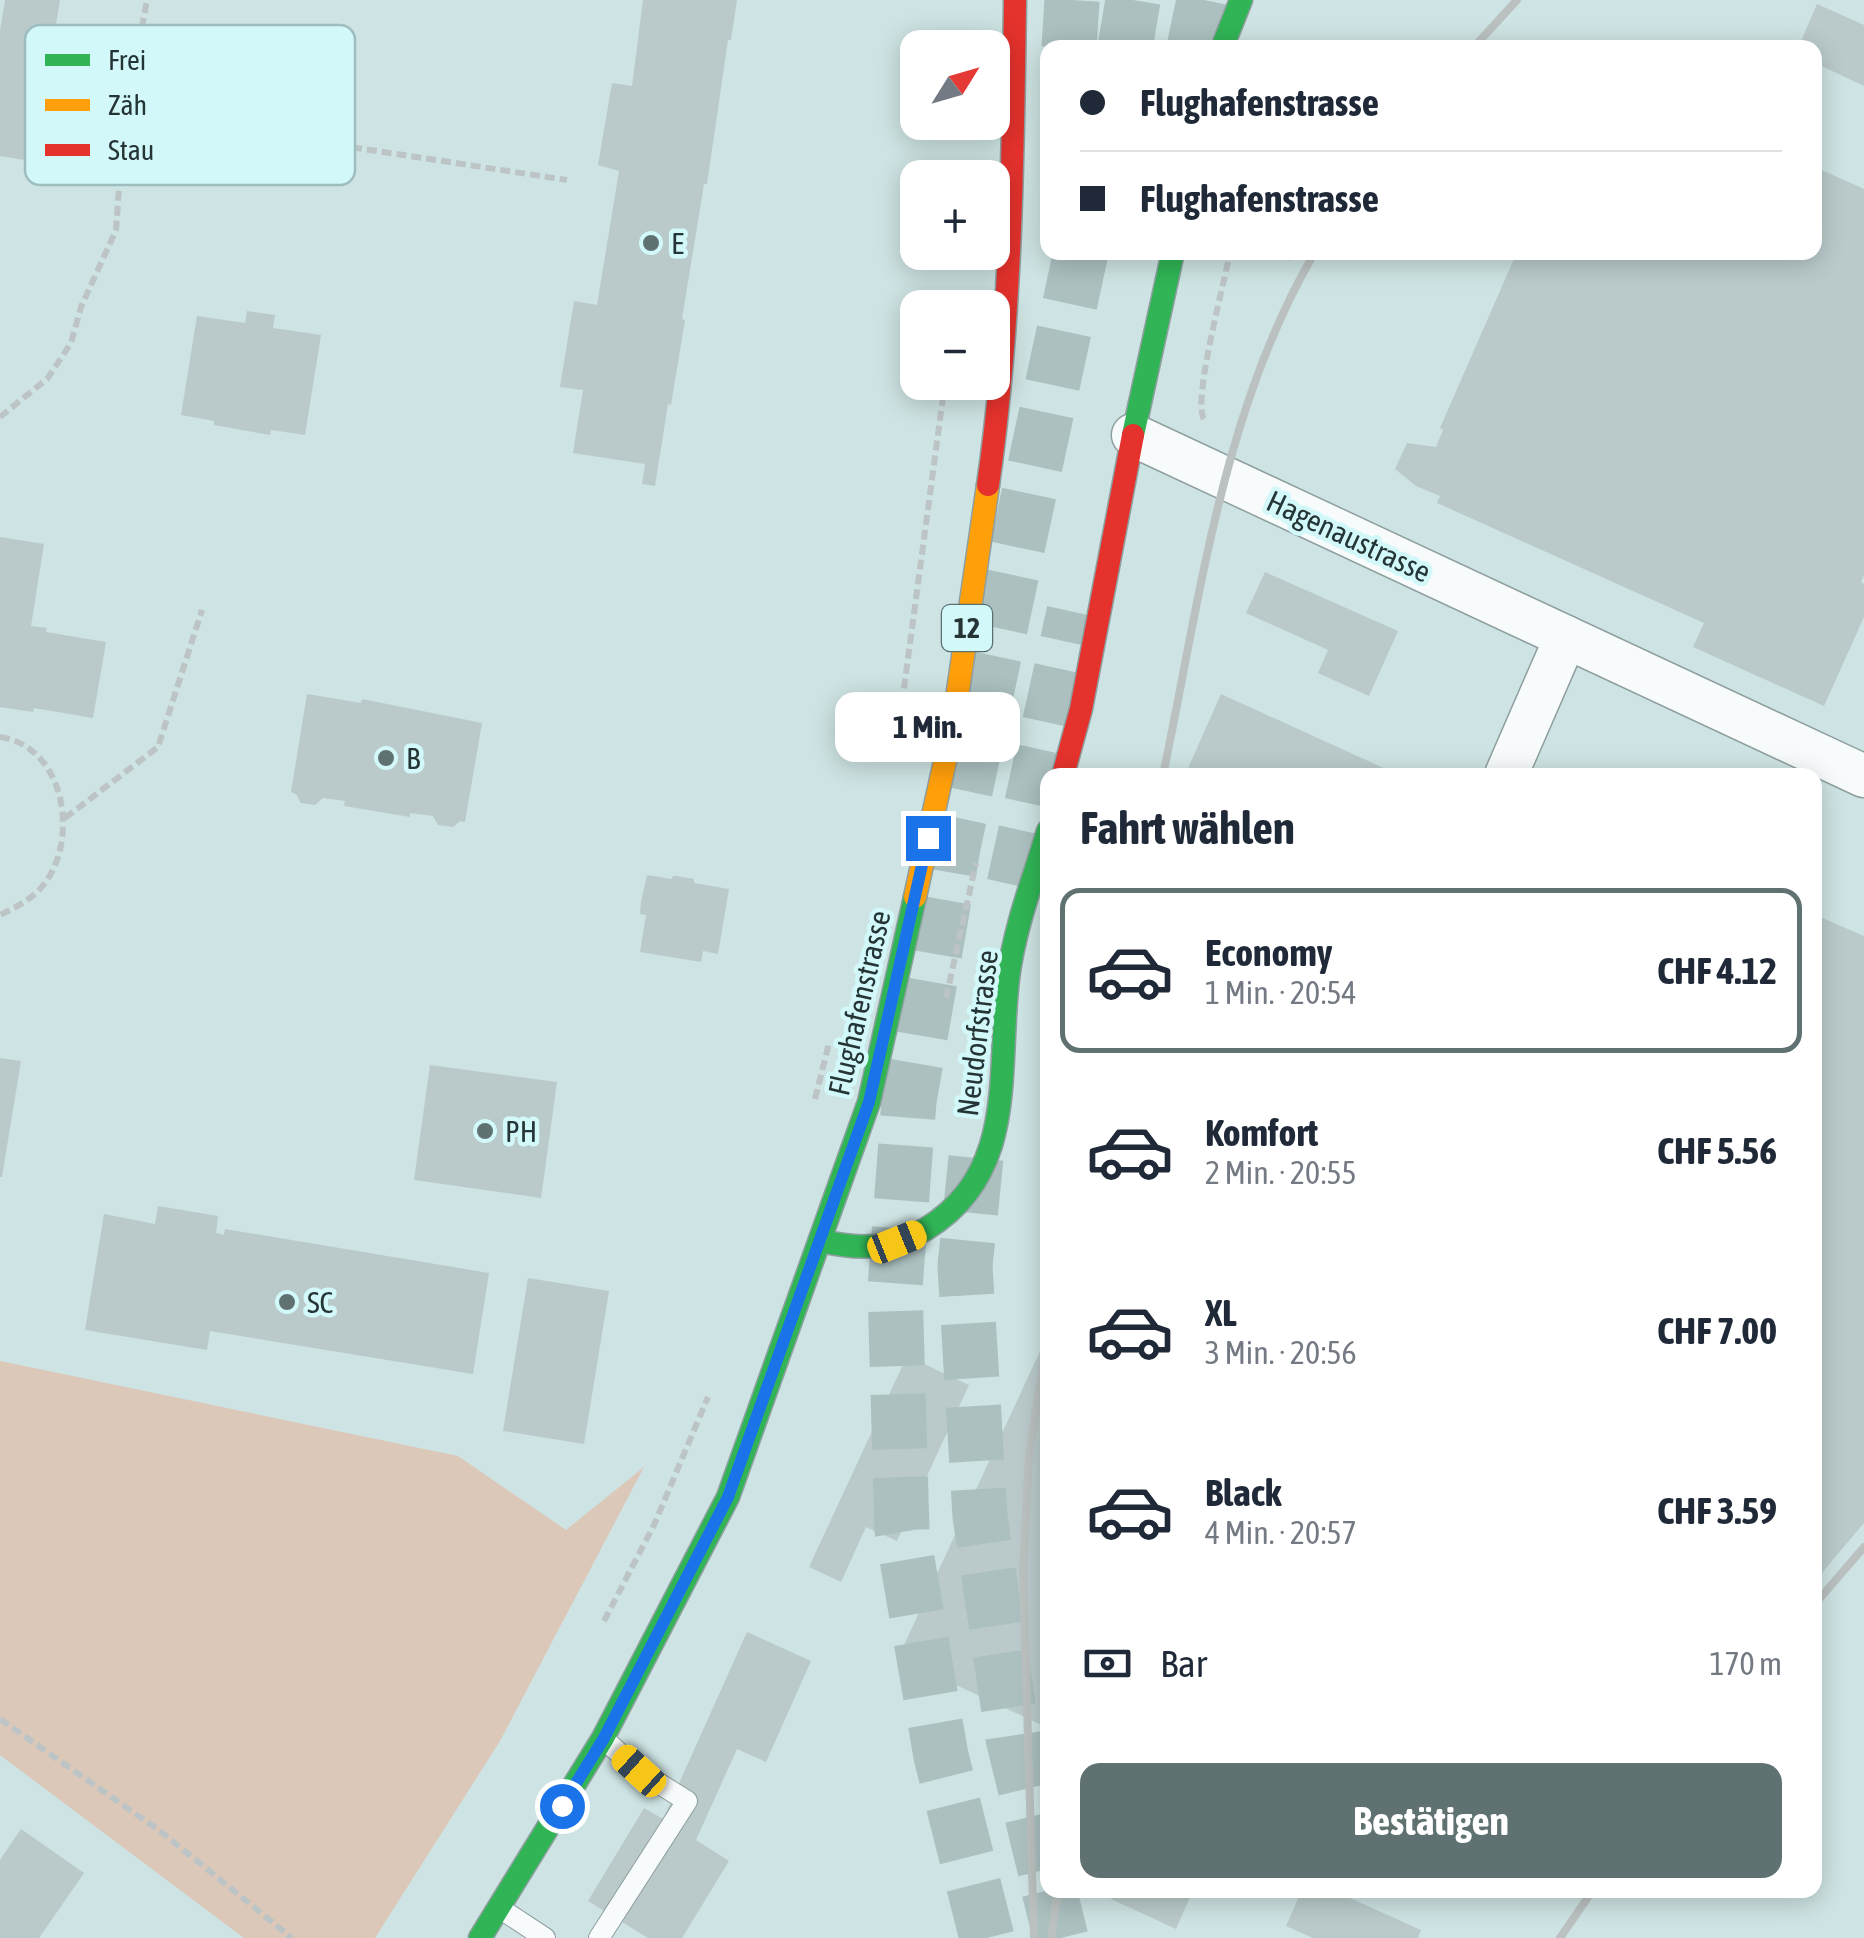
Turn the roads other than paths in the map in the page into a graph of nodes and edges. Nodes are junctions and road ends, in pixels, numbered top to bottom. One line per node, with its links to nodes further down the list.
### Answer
1 (1016, 0): 11 (main road, Flughafenstrasse / 12)
2 (1241, 0): 3 (main road)
3 (1225, 40)
4 (1171, 260): 5 (main road)
5 (1132, 435): 6 (street, Hagenaustrasse); 7 (main road)
6 (1566, 637): 8 (street); 9 (street, Hagenaustrasse)
7 (1065, 768)
8 (1509, 768)
9 (1864, 776)
10 (1040, 860): 11 (main road, Neudorfstrasse)
11 (822, 1241): 12 (main road, Flughafenstrasse / 12)
12 (604, 1738): 13 (main road, Flughafenstrasse / 12); 16 (lane)
13 (500, 1908): 14 (main road, Flughafenstrasse / 12); 15 (lane)
14 (480, 1938)
15 (545, 1938)
16 (599, 1938)

